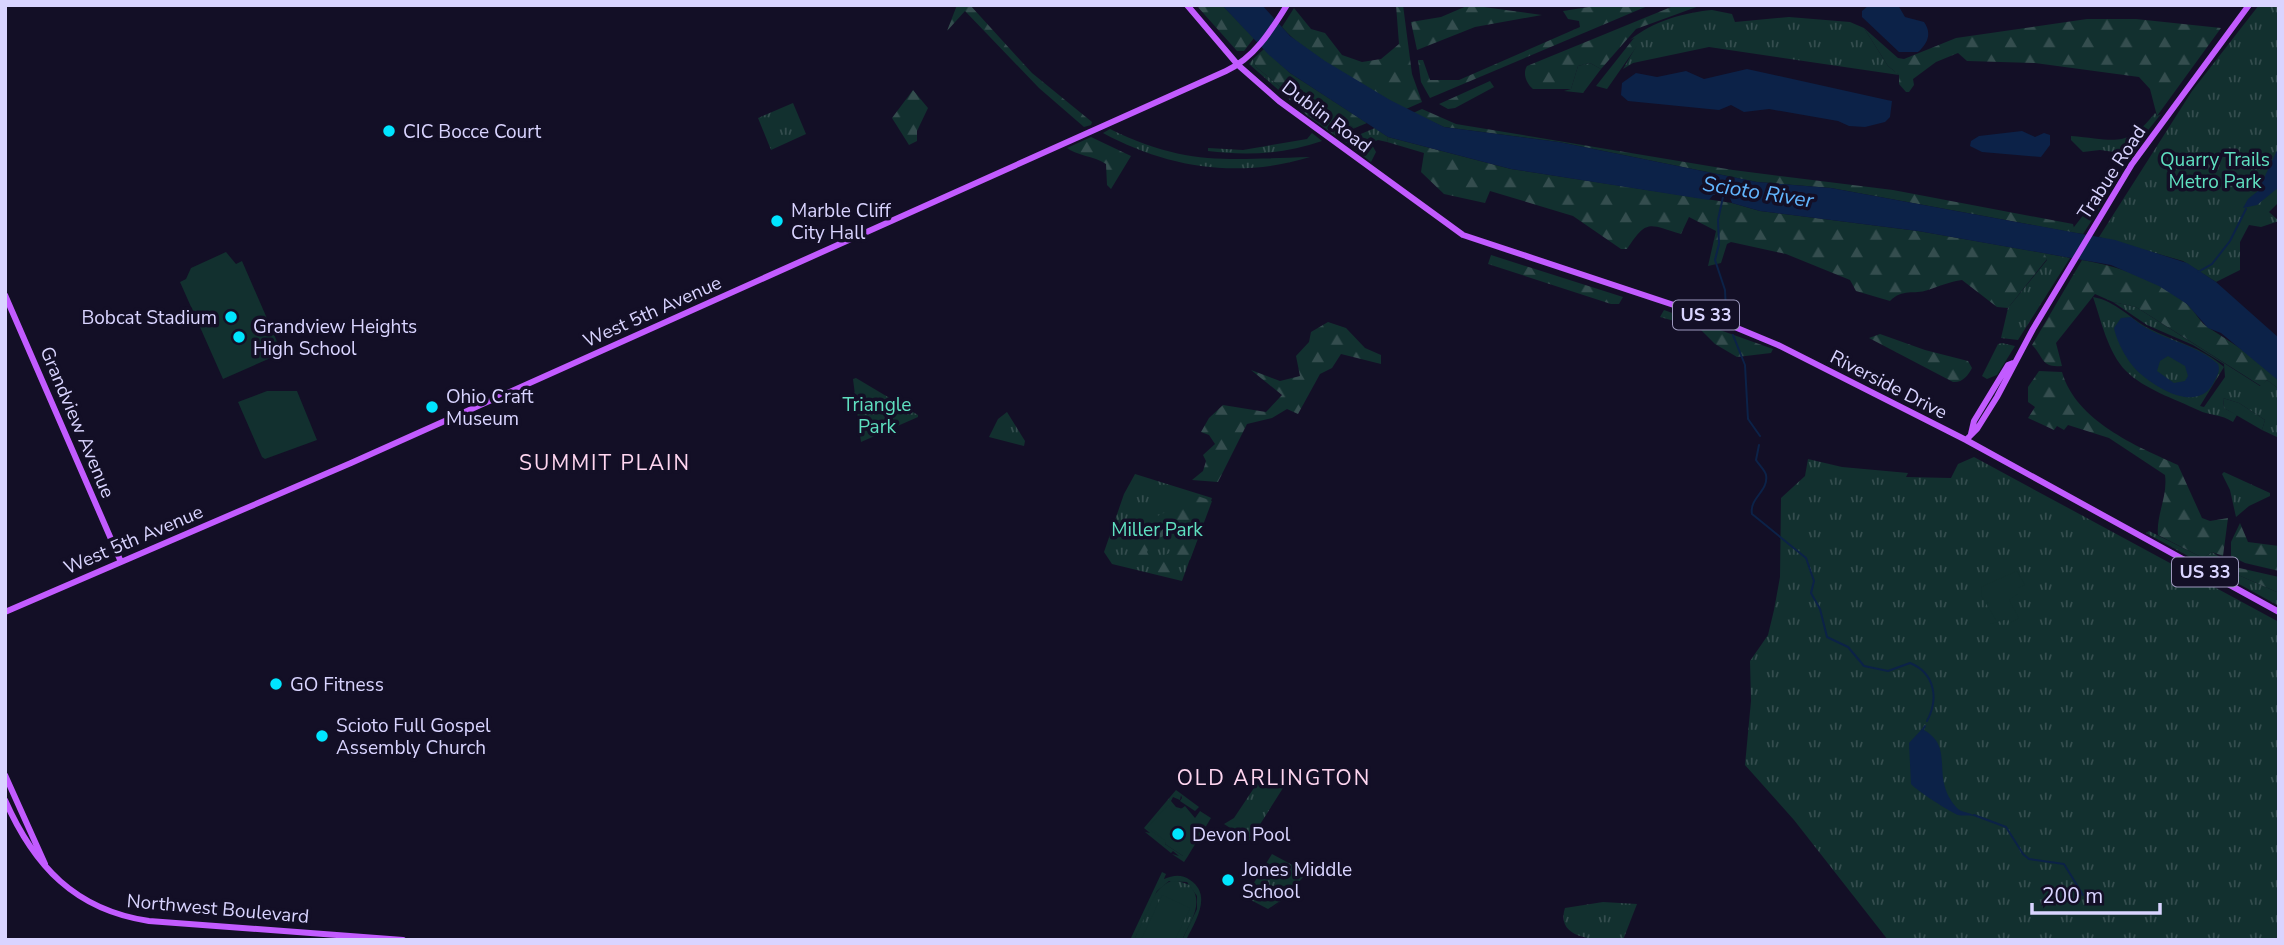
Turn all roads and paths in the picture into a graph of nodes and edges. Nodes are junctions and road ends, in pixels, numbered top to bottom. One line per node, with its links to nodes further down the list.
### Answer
1 (1187, 5): 4 (main road, Dublin Road / US 33)
2 (1287, 5): 4 (main road, West 5th Avenue)
3 (2249, 5): 7 (main road, Trabue Road)
4 (1238, 65): 5 (main road, Dublin Road / US 33); 8 (main road, West 5th Avenue)
5 (1463, 235): 7 (main road, Riverside Drive / US 33)
6 (5, 295): 8 (main road, Grandview Avenue)
7 (1966, 440): 10 (main road, Riverside Drive / US 33)
8 (121, 562): 9 (main road, West 5th Avenue)
9 (5, 612)
10 (2279, 612)
11 (5, 775): 13 (main road, Northwest Boulevard)
12 (5, 800): 13 (main road, Northwest Boulevard)
13 (46, 866): 14 (main road, Northwest Boulevard)
14 (403, 940)

